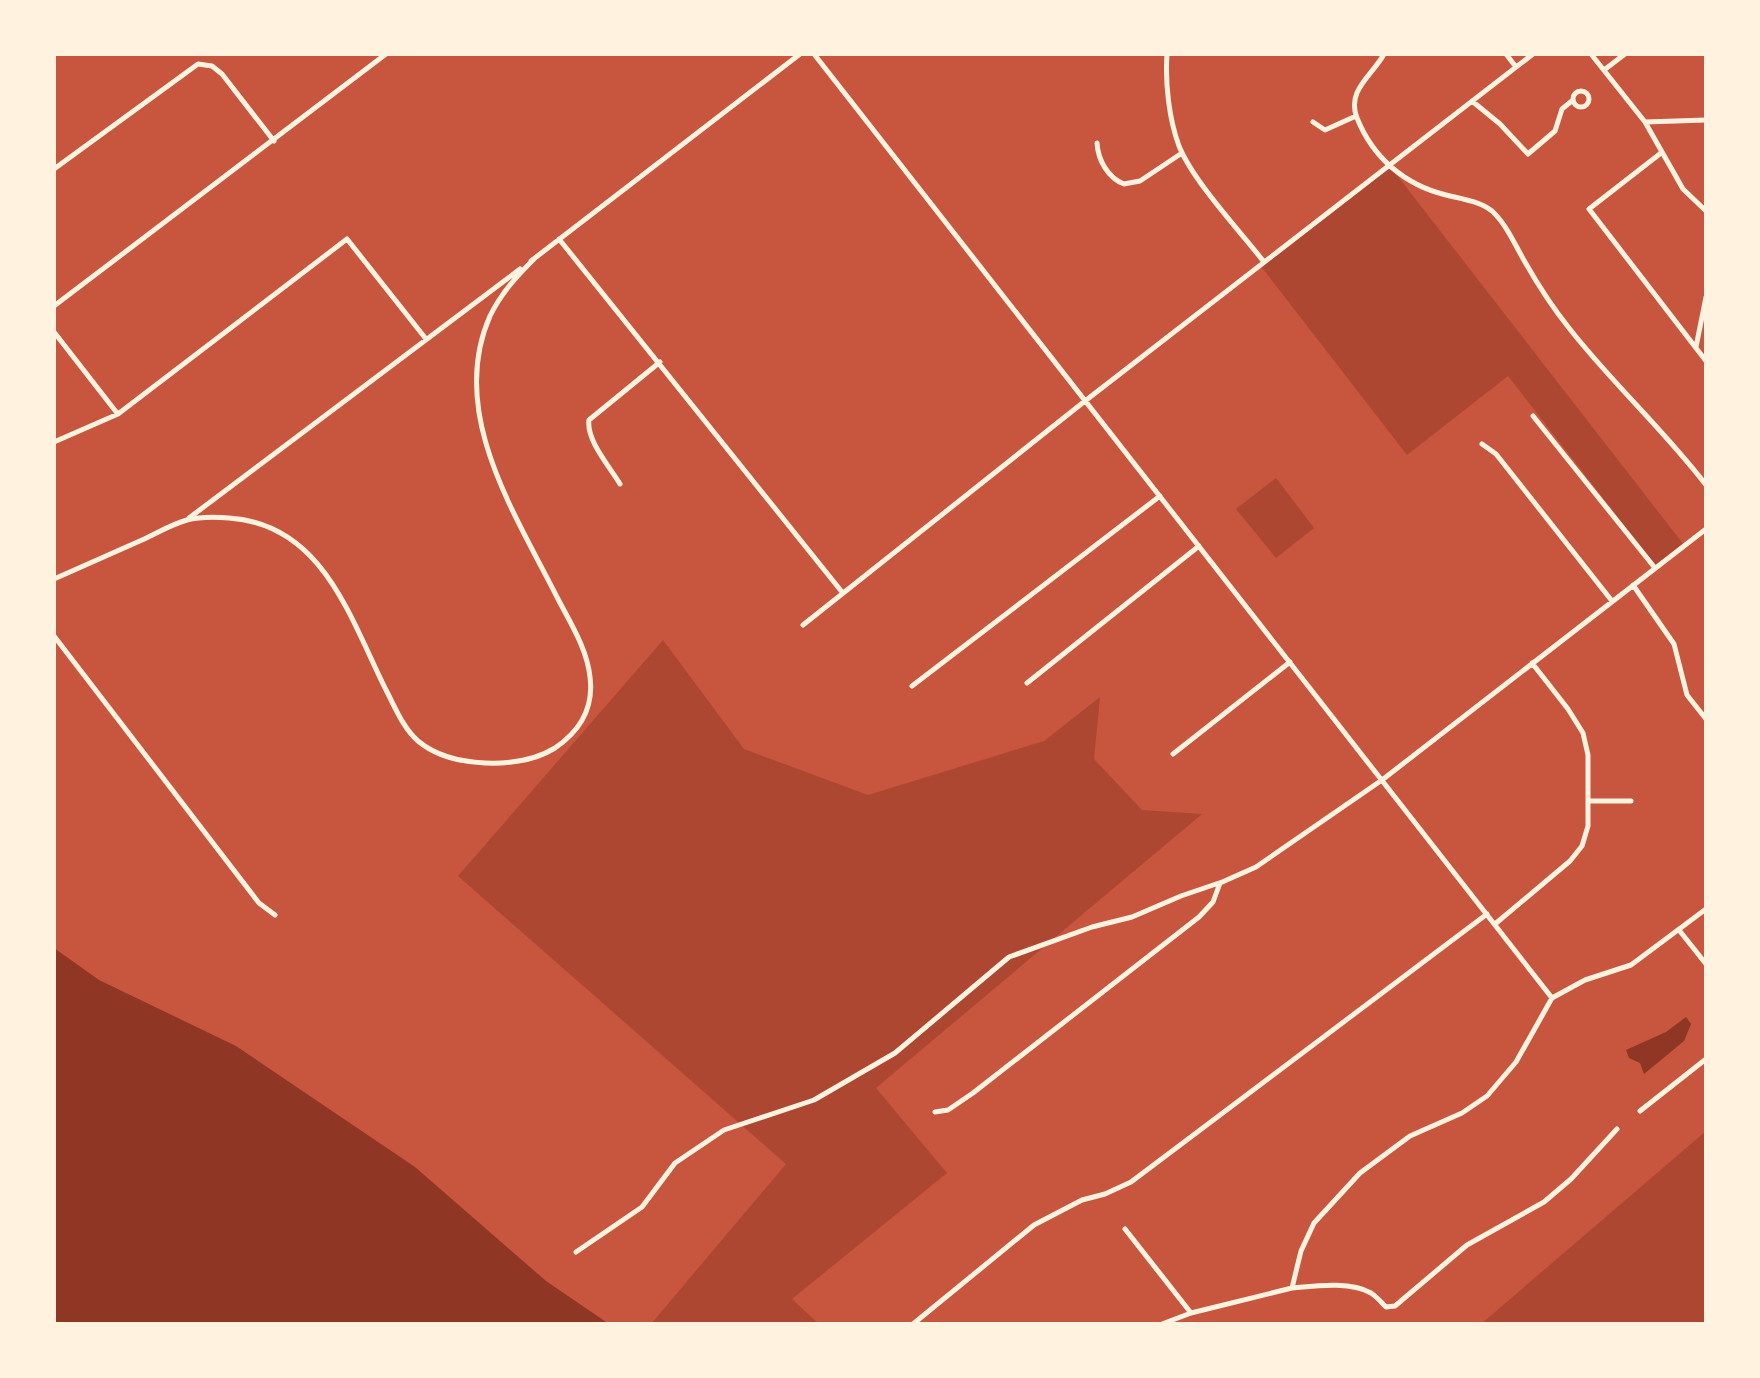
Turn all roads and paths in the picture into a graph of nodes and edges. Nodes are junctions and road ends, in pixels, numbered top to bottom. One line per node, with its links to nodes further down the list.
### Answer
1 (386, 54): 18 (street)
2 (800, 54): 25 (street)
3 (814, 54): 35 (street)
4 (1167, 54): 20 (street)
5 (1384, 54): 14 (street)
6 (1506, 54): 10 (street)
7 (1533, 54): 10 (street)
8 (1591, 54): 11 (street)
9 (1625, 54): 11 (street)
10 (1516, 67): 13 (street)
11 (1604, 70): 17 (street)
12 (1573, 100): 13 (street)
13 (1472, 101): 22 (street)
14 (1356, 116): 16 (street); 22 (street)
15 (1706, 120): 17 (street)
16 (1313, 122)
17 (1645, 122): 21 (street)
18 (274, 141): 23 (street); 29 (street)
19 (1097, 143): 20 (street)
20 (1182, 153): 27 (street)
21 (1661, 153): 24 (street); 32 (street)
22 (1389, 165): 27 (street); 41 (street)
23 (54, 169)
24 (1706, 211)
25 (559, 239): 26 (street); 34 (street)
26 (534, 259): 31 (street); 43 (street)
27 (1264, 262): 35 (street)
28 (1706, 297): 32 (street)
29 (54, 306)
30 (54, 332): 36 (street)
31 (426, 339): 36 (street); 43 (street)
32 (1696, 347): 33 (street)
33 (1706, 361)
34 (660, 362): 40 (street); 49 (street)
35 (1085, 401): 42 (street); 49 (street)
36 (118, 414): 38 (street)
37 (1533, 416): 46 (street)
38 (54, 442)
39 (1482, 444): 50 (street)
40 (620, 484)
41 (1706, 485)
42 (1160, 496): 45 (street); 56 (street)
43 (188, 519): 47 (street)
44 (1706, 529): 46 (street)
45 (1199, 546): 53 (street); 55 (street)
46 (1655, 568): 48 (street)
47 (54, 579)
48 (1633, 585): 50 (street); 57 (street)
49 (842, 592): 51 (street)
50 (1612, 601): 54 (street)
51 (803, 625)
52 (54, 636): 65 (street)
53 (1290, 662): 58 (street); 59 (street)
54 (1532, 663): 59 (street); 60 (street)
55 (1027, 683)
56 (912, 686)
57 (1706, 719)
58 (1173, 754)
59 (1382, 780): 62 (street); 64 (street)
60 (1589, 801): 61 (street); 66 (street)
61 (1631, 801)
62 (1220, 883): 72 (street); 75 (street)
63 (1706, 909): 67 (street)
64 (1487, 914): 66 (street); 78 (street)
65 (275, 915)
66 (1495, 924): 69 (street)
67 (1679, 930): 68 (street); 69 (street)
68 (1706, 964)
69 (1552, 998): 76 (street)
70 (1706, 1059): 71 (street)
71 (1640, 1111)
72 (935, 1112)
73 (1617, 1129): 76 (street)
74 (1125, 1229): 77 (street)
75 (576, 1252)
76 (1292, 1288): 77 (street)
77 (1191, 1313): 79 (street)
78 (913, 1324)
79 (1162, 1324)

